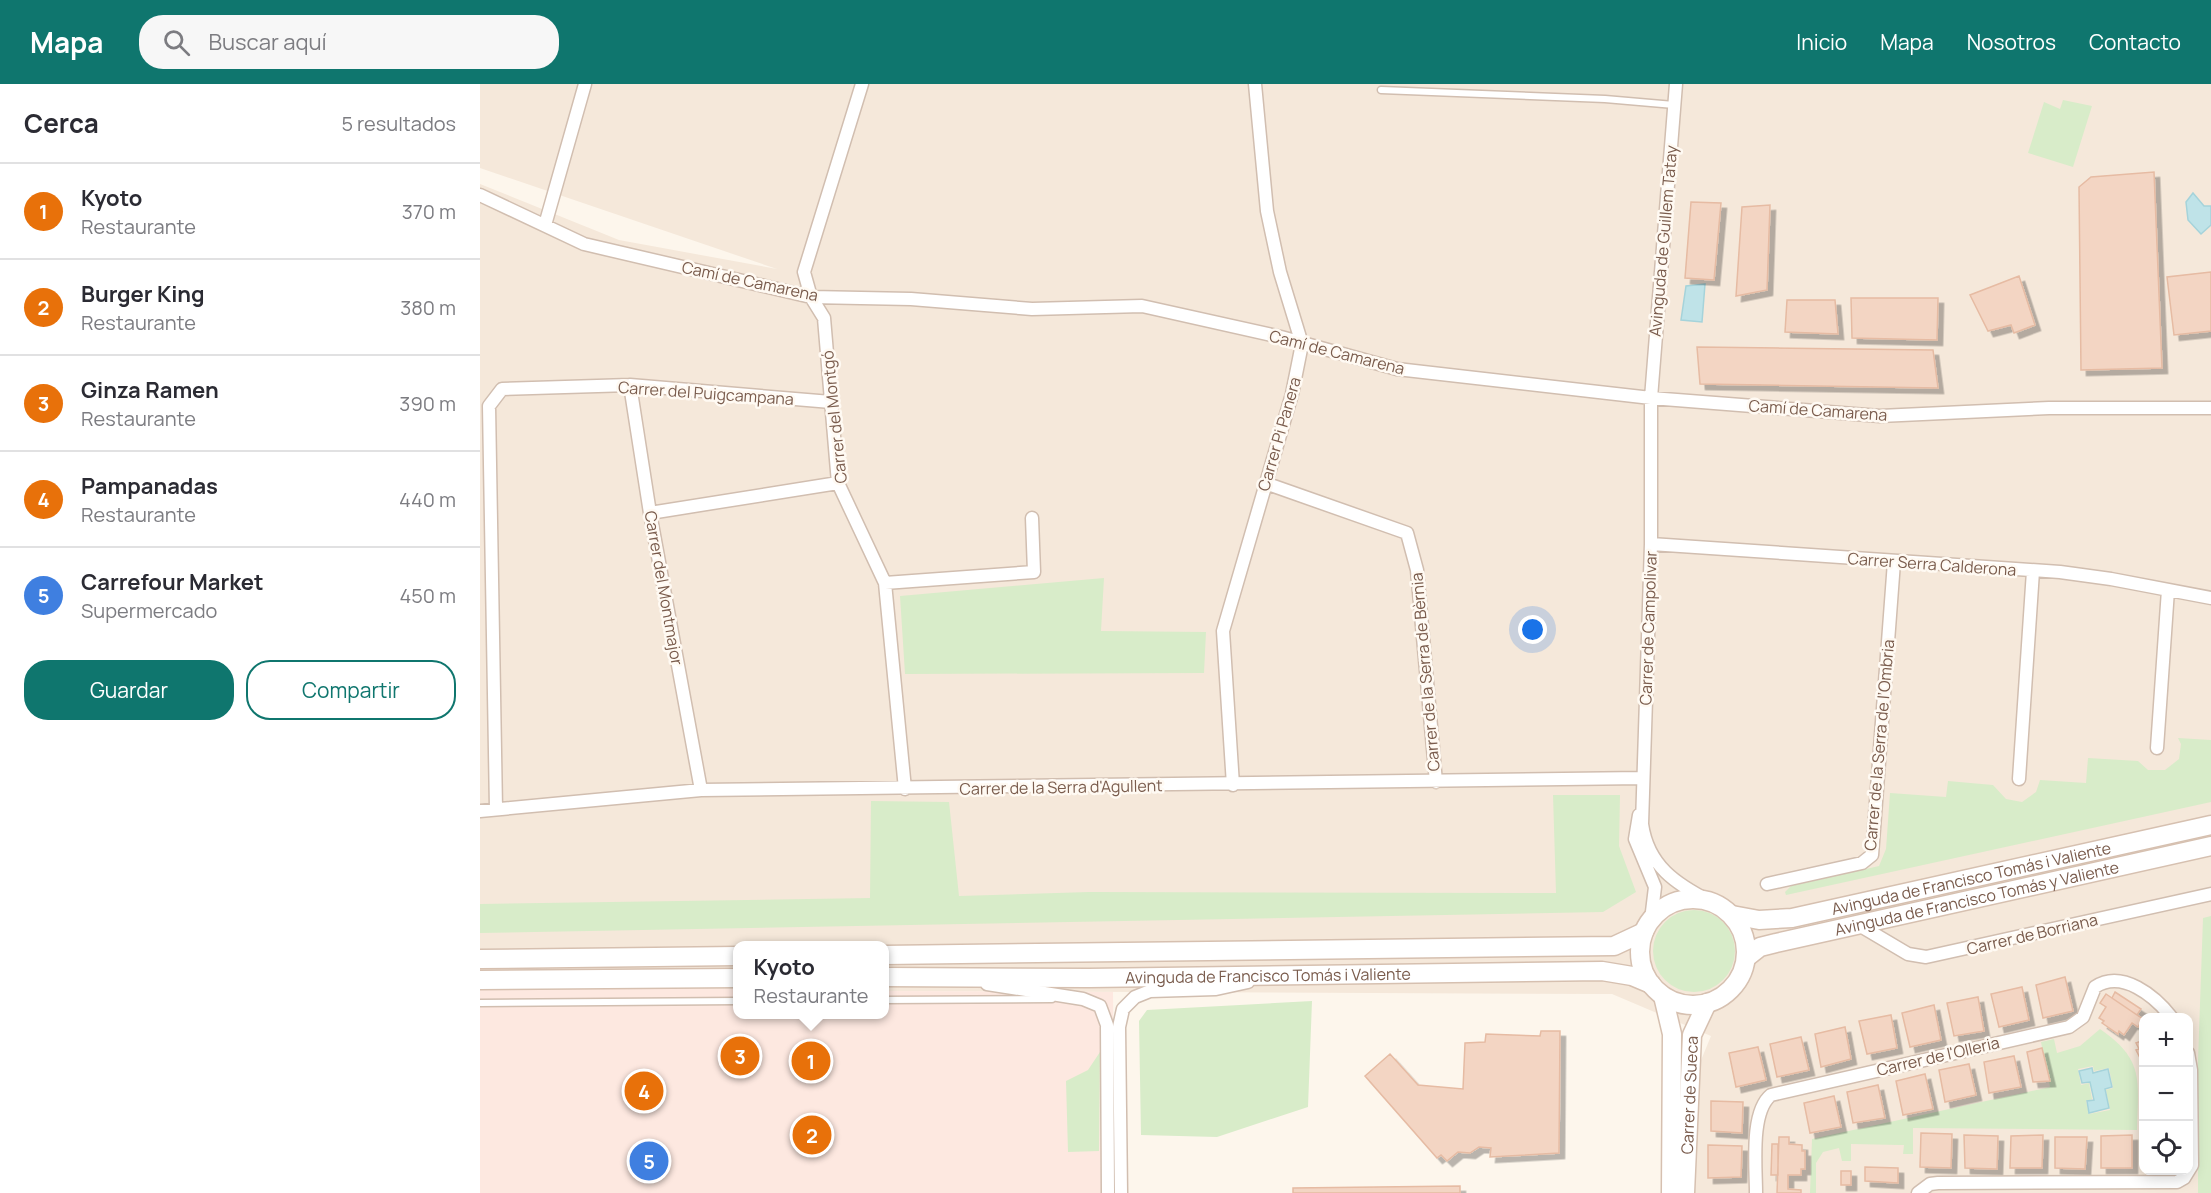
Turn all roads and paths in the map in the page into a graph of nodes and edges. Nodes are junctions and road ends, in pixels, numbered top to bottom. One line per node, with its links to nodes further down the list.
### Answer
1 (585, 84): 8 (street)
2 (862, 84): 9 (street, Carrer del Montgó)
3 (1255, 84): 10 (street, Carrer Pi Panera)
4 (1676, 84): 6 (street, Avinguda de Guillem Tatay)
5 (1381, 90): 6 (lane)
6 (1674, 105): 12 (street, Avinguda de Guillem Tatay)
7 (480, 195): 8 (street, Camí de Camarena)
8 (545, 225): 9 (street, Camí de Camarena)
9 (811, 297): 10 (street, Camí de Camarena); 13 (street, Carrer del Montgó)
10 (1302, 344): 12 (street, Camí de Camarena); 17 (street, Carrer Pi Panera)
11 (630, 385): 13 (street, Carrer del Puigcampana); 18 (street, Carrer del Montmajor); 34 (street, Carrer del Puigcampana)
12 (1651, 398): 14 (street, Camí de Camarena); 15 (street, Avinguda de Guillem Tatay)
13 (831, 402): 16 (street, Carrer del Montgó)
14 (2211, 408)
15 (1651, 450): 20 (street, Carrer de Campolivar)
16 (838, 483): 18 (street); 23 (street, Carrer del Montgó)
17 (1265, 483): 29 (street, Carrer de la Serra de Bèrnia); 30 (street, Carrer Pi Panera)
18 (650, 513): 32 (street, Carrer del Montmajor)
19 (1032, 518): 23 (street)
20 (1651, 544): 21 (street, Carrer Serra Calderona); 27 (street, Carrer de Campolivar)
21 (1894, 562): 22 (street, Carrer Serra Calderona); 38 (street, Carrer de la Serra de l’Ombria)
22 (2033, 571): 24 (street, Carrer Serra Calderona); 28 (street)
23 (885, 583): 31 (street, Carrer del Montgó)
24 (2168, 590): 25 (street, Carrer Serra Calderona); 26 (street)
25 (2211, 598)
26 (2157, 747)
27 (1642, 778): 29 (street, Carrer de la Serra d'Agullent); 33 (street, Carrer de Campolivar)
28 (2019, 778)
29 (1436, 782): 30 (street, Carrer de la Serra d'Agullent)
30 (1233, 785): 31 (street, Carrer de la Serra d'Agullent)
31 (905, 789): 32 (street, Carrer de la Serra d'Agullent)
32 (701, 790): 34 (street, Carrer de la Serra d'Agullent)
33 (1642, 806): 40 (street, Carrer de Campolivar); 43 (street, Carrer de Campolivar)
34 (496, 809): 35 (street, Carrer de la Serra d'Agullent)
35 (480, 812)
36 (2211, 825): 41 (main road, Avinguda de Francisco Tomás i Valiente)
37 (2211, 846): 42 (main road, Avinguda de Francisco Tomás y Valiente)
38 (1767, 884)
39 (2211, 894): 42 (street, Carrer de Borriana)
40 (1711, 902): 41 (main road); 43 (main road)
41 (1732, 915): 46 (main road)
42 (1859, 925): 46 (main road, Avinguda de Francisco Tomás y Valiente)
43 (1648, 926): 44 (main road, Avinguda de Francisco Tomás i Valiente); 53 (main road)
44 (889, 955)
45 (733, 956): 47 (main road)
46 (1746, 958): 58 (main road)
47 (480, 959)
48 (1290, 974): 50 (main road, Avinguda de Francisco Tomás i Valiente); 53 (main road, Avinguda de Francisco Tomás i Valiente); 63 (street)
49 (889, 977): 50 (main road, Avinguda de Francisco Tomás i Valiente)
50 (939, 977): 54 (street)
51 (733, 978): 52 (main road)
52 (480, 980)
53 (1657, 990): 58 (main road); 60 (main road, Carrer de Sueca)
54 (1083, 999): 55 (lane); 62 (street)
55 (889, 1000)
56 (733, 1001): 57 (lane)
57 (480, 1003)
58 (1707, 1003): 66 (main road, Carrer de Sueca)
59 (2167, 1013): 67 (street, Carrer de l'Olleria)
60 (1672, 1051): 64 (street, Carrer de Sueca); 65 (main road, Carrer de Sueca)
61 (2190, 1067): 68 (street)
62 (1108, 1193)
63 (1121, 1193)
64 (1663, 1193)
65 (1671, 1193)
66 (1685, 1193)
67 (1756, 1193)
68 (1918, 1193)

